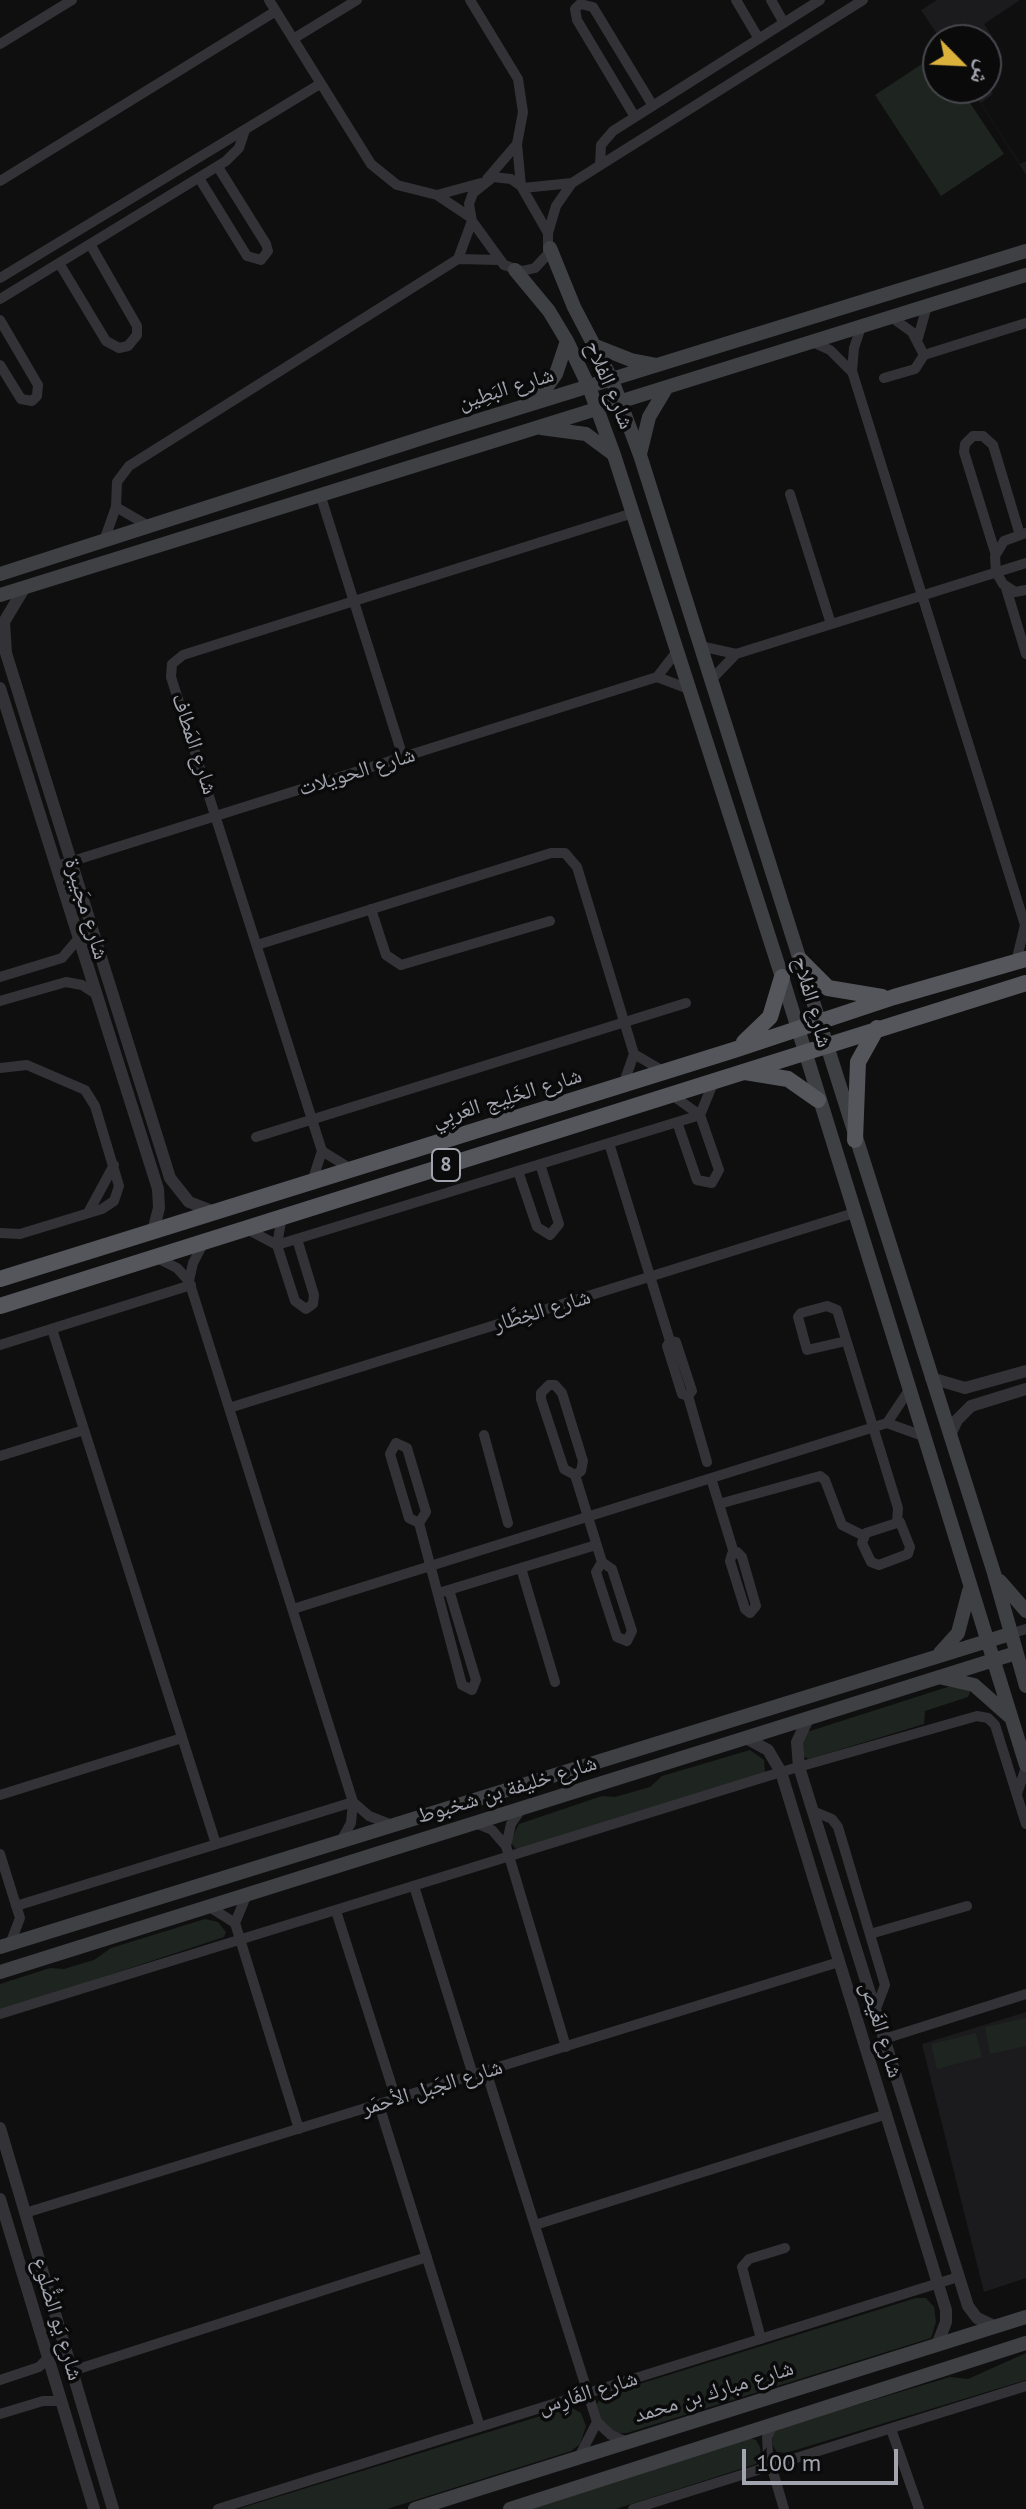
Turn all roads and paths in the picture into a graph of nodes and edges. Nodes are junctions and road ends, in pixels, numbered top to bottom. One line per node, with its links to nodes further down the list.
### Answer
1 (72, 0): 13 (street)
2 (269, 0): 9 (street)
3 (357, 0): 11 (street)
4 (470, 0): 20 (street)
5 (736, 0): 12 (street)
6 (771, 0): 10 (street)
7 (820, 0): 10 (street)
8 (863, 0): 21 (street)
9 (276, 11): 11 (street); 24 (street)
10 (784, 23): 12 (street)
11 (293, 39): 16 (street)
12 (759, 39): 17 (street)
13 (0, 44)
14 (630, 69): 15 (street); 15 (street); 17 (street)
15 (613, 79): 18 (street)
16 (320, 84): 19 (street); 28 (street)
17 (653, 106): 18 (street)
18 (635, 117): 21 (street)
19 (245, 130): 22 (street); 38 (street)
20 (517, 144): 25 (street); 27 (street)
21 (600, 165): 26 (street)
22 (218, 167): 23 (street); 23 (street)
23 (199, 178): 31 (street)
24 (0, 181)
25 (484, 181): 27 (street); 28 (street); 29 (street)
26 (572, 183): 27 (street); 30 (street)
27 (522, 187): 30 (street)
28 (437, 195): 29 (street)
29 (471, 219): 33 (street); 34 (street)
30 (549, 240): 36 (street); 48 (main road, شارع الفلاح)
31 (90, 244): 35 (street); 35 (street)
32 (1026, 251): 51 (main road, شارع البَطِين)
33 (458, 259): 34 (street); 65 (street)
34 (499, 260): 36 (street)
35 (59, 263): 39 (street)
36 (515, 270): 46 (main road, شارع الفلاح)
37 (1026, 275): 40 (main road, شارع البَطِين)
38 (0, 278)
39 (0, 299)
40 (927, 306): 41 (main road, شارع البَطِين); 45 (street)
41 (891, 317): 44 (main road, شارع البَطِين); 45 (street)
42 (0, 320): 50 (street)
43 (1026, 323): 49 (street)
44 (861, 327): 47 (main road, شارع البَطِين); 52 (street)
45 (918, 338): 49 (street)
46 (567, 341): 55 (main road, شارع الفلاح); 58 (main road)
47 (812, 342): 52 (street); 56 (main road, شارع البَطِين)
48 (593, 345): 51 (main road); 54 (main road, شارع الفلاح)
49 (924, 355): 53 (street)
50 (0, 365)
51 (664, 365): 54 (main road, شارع البَطِين)
52 (852, 371): 78 (street)
53 (884, 378)
54 (612, 380): 55 (main road, شارع البَطِين); 57 (main road, شارع الفلاح)
55 (589, 387): 58 (main road, شارع البَطِين); 59 (main road, شارع الفلاح)
56 (667, 387): 57 (main road, شارع البَطِين); 62 (main road)
57 (620, 401): 59 (main road, شارع البَطِين); 62 (main road, شارع الفلاح)
58 (536, 402): 67 (main road, شارع البَطِين)
59 (597, 408): 60 (main road, شارع البَطِين); 61 (main road, شارع الفلاح)
60 (532, 427): 61 (main road); 63 (main road, شارع البَطِين)
61 (614, 455): 66 (main road, شارع الفلاح)
62 (640, 455): 81 (main road, شارع الفلاح)
63 (320, 494): 74 (main road, شارع البَطِين); 79 (street)
64 (790, 494): 80 (street)
65 (116, 507): 67 (street); 69 (street)
66 (633, 513): 79 (street, شارع المَطاف); 82 (main road, شارع الفلاح)
67 (147, 525): 69 (main road, شارع البَطِين)
68 (1023, 534): 70 (street); 70 (street)
69 (105, 538): 72 (main road, شارع البَطِين)
70 (995, 552): 73 (street)
71 (1026, 563): 73 (street)
72 (4, 571)
73 (996, 572): 75 (street); 78 (street)
74 (25, 587): 77 (main road, شارع البَطِين); 91 (street, شارع مجَيبرة)
75 (1006, 588): 76 (street); 84 (street)
76 (1026, 590)
77 (0, 595)
78 (922, 595): 80 (street); 95 (street)
79 (354, 601): 89 (street); 90 (street, شارع المَطاف)
80 (831, 624): 83 (street)
81 (700, 646): 83 (street); 86 (main road, شارع الفلاح)
82 (678, 650): 85 (street); 88 (main road, شارع الفلاح)
83 (736, 654): 86 (street)
84 (1026, 654)
85 (657, 677): 88 (street); 89 (street, شارع الحويلات)
86 (711, 680): 98 (main road, شارع الفلاح)
87 (0, 688): 92 (street, شارع مجَيبرة)
88 (689, 689): 101 (main road, شارع الفلاح)
89 (403, 757): 90 (street, شارع الحويلات)
90 (217, 816): 91 (street, شارع الحويلات); 97 (street, شارع المَطاف)
91 (71, 862): 92 (street, شارع الحويلات); 135 (street, شارع مجَيبرة)
92 (57, 866): 96 (street, شارع مجَيبرة)
93 (371, 909): 94 (street); 97 (street); 108 (street)
94 (550, 921)
95 (1025, 926): 99 (street)
96 (79, 938): 100 (street); 104 (street, شارع مجَيبرة)
97 (257, 945): 124 (street, شارع المَطاف)
98 (800, 960): 105 (highway); 109 (main road, شارع الفلاح)
99 (1021, 960): 105 (highway, شارع الخَلِيج العَربِي / 8)
100 (0, 977)
101 (782, 977): 111 (main road, شارع الفلاح); 113 (highway)
102 (1026, 983): 103 (highway, شارع الخَلِيج العَربِي / 8)
103 (1018, 990): 110 (highway, شارع الخَلِيج العَربِي / 8)
104 (97, 994): 106 (street); 140 (street, شارع مجَيبرة)
105 (894, 997): 109 (highway, شارع الخَلِيج العَربِي / 8)
106 (0, 1001)
107 (686, 1003): 108 (street, شارع الخَلِيج العَربِي)
108 (623, 1021): 115 (street); 124 (street, شارع الخَلِيج العَربِي)
109 (819, 1022): 111 (highway, شارع الخَلِيج العَربِي / 8); 112 (main road, شارع الفلاح)
110 (877, 1028): 112 (highway, شارع الخَلِيج العَربِي / 8); 127 (highway)
111 (796, 1029): 113 (highway, شارع الخَلِيج العَربِي / 8); 114 (main road, شارع الفلاح)
112 (826, 1044): 114 (highway, شارع الخَلِيج العَربِي / 8); 127 (main road, شارع الفلاح)
113 (734, 1050): 117 (highway, شارع الخَلِيج العَربِي / 8)
114 (803, 1051): 118 (highway, شارع الخَلِيج العَربِي / 8); 122 (main road, شارع الفلاح)
115 (634, 1054): 117 (street); 120 (street)
116 (0, 1068): 131 (street)
117 (664, 1072): 120 (highway, شارع الخَلِيج العَربِي / 8)
118 (739, 1072): 119 (highway, شارع الخَلِيج العَربِي / 8); 122 (highway)
119 (714, 1081): 121 (highway, شارع الخَلِيج العَربِي / 8); 123 (street)
120 (623, 1085): 132 (highway, شارع الخَلِيج العَربِي / 8)
121 (671, 1095): 123 (street); 138 (highway, شارع الخَلِيج العَربِي / 8)
122 (818, 1100): 137 (main road, شارع الفلاح)
123 (700, 1115): 125 (street); 125 (street)
124 (312, 1119): 126 (street, شارع الخَلِيج العَربِي); 129 (street, شارع المَطاف)
125 (677, 1122): 128 (street)
126 (256, 1137)
127 (855, 1140): 154 (main road, شارع الفلاح)
128 (609, 1143): 130 (street); 146 (street)
129 (322, 1151): 132 (street); 134 (street)
130 (540, 1164): 133 (street); 133 (street)
131 (114, 1165): 136 (street); 136 (street)
132 (352, 1169): 134 (highway, شارع الخَلِيج العَربِي / 8)
133 (518, 1171): 142 (street)
134 (312, 1182): 135 (highway, شارع الخَلِيج العَربِي / 8)
135 (215, 1212): 140 (highway, شارع الخَلِيج العَربِي / 8)
136 (88, 1213): 141 (street)
137 (854, 1213): 146 (street, شارع الخِطَّار); 155 (main road, شارع الفلاح)
138 (282, 1216): 139 (highway, شارع الخَلِيج العَربِي / 8); 144 (street)
139 (243, 1228): 143 (highway, شارع الخَلِيج العَربِي / 8); 144 (street)
140 (153, 1231): 147 (highway, شارع الخَلِيج العَربِي / 8)
141 (0, 1233)
142 (297, 1239): 144 (street); 144 (street)
143 (206, 1240): 145 (highway, شارع الخَلِيج العَربِي / 8); 148 (street)
144 (277, 1245)
145 (153, 1257): 148 (street); 149 (highway, شارع الخَلِيج العَربِي / 8)
146 (650, 1277): 157 (street, شارع الخِطَّار); 165 (street)
147 (0, 1279)
148 (190, 1283): 150 (street); 157 (street)
149 (0, 1306)
150 (52, 1329): 152 (street); 160 (street)
151 (846, 1341): 151 (street); 159 (street)
152 (0, 1345)
153 (1026, 1371): 154 (street)
154 (931, 1378): 162 (main road, شارع الفلاح)
155 (909, 1390): 158 (street); 163 (main road, شارع الفلاح)
156 (1023, 1392): 162 (street)
157 (229, 1408): 183 (street)
158 (887, 1423): 159 (street); 163 (street)
159 (873, 1427): 167 (street); 170 (street)
160 (84, 1430): 164 (street); 196 (street)
161 (484, 1435): 172 (street)
162 (950, 1435): 179 (main road, شارع الفلاح)
163 (923, 1436): 180 (main road, شارع الفلاح)
164 (0, 1456)
165 (707, 1462)
166 (575, 1475): 166 (street); 169 (street)
167 (711, 1478): 168 (street); 169 (street)
168 (719, 1504): 173 (street); 175 (street)
169 (586, 1517): 174 (street); 177 (street)
170 (897, 1522): 173 (street); 173 (street)
171 (419, 1523): 171 (street); 177 (street)
172 (508, 1523)
173 (864, 1536)
174 (596, 1545): 176 (street); 178 (street)
175 (734, 1553): 175 (street)
176 (602, 1562): 176 (street)
177 (429, 1567): 182 (street); 183 (street)
178 (521, 1568): 181 (street); 192 (street)
179 (994, 1573): 184 (main road); 186 (main road, شارع الفلاح)
180 (970, 1583): 187 (main road, شارع الفلاح); 189 (main road)
181 (449, 1590): 182 (street); 182 (street)
182 (437, 1594)
183 (293, 1609): 203 (street)
184 (1026, 1611)
185 (1026, 1629): 186 (street, شارع خليفة بن شخبوط)
186 (1010, 1634): 187 (main road, شارع خليفة بن شخبوط); 188 (main road, شارع الفلاح)
187 (988, 1640): 189 (main road, شارع خليفة بن شخبوط); 190 (main road, شارع الفلاح)
188 (1021, 1651): 190 (main road, شارع خليفة بن شخبوط); 193 (main road, شارع الفلاح)
189 (933, 1658): 208 (main road, شارع خليفة بن شخبوط)
190 (994, 1659): 191 (main road, شارع خليفة بن شخبوط); 194 (main road, شارع الفلاح)
191 (938, 1678): 194 (main road); 195 (main road, شارع خليفة بن شخبوط)
192 (555, 1682)
193 (1026, 1686)
194 (1010, 1717): 198 (main road, شارع الفلاح)
195 (808, 1719): 197 (main road, شارع خليفة بن شخبوط); 199 (street, شارع الغَيص)
196 (182, 1738): 202 (street); 210 (street)
197 (746, 1738): 200 (street, شارع الغَيص); 204 (main road, شارع خليفة بن شخبوط)
198 (1026, 1766): 201 (street)
199 (799, 1767): 200 (street); 201 (street); 205 (street, شارع الغَيص)
200 (781, 1772): 211 (street); 225 (street, شارع الغَيص)
201 (1017, 1794): 207 (street)
202 (0, 1795)
203 (353, 1802): 208 (street); 209 (street); 210 (street)
204 (522, 1808): 206 (main road, شارع خليفة بن شخبوط); 211 (street)
205 (813, 1811): 222 (street); 228 (street, شارع الغَيص)
206 (475, 1823): 211 (street); 214 (main road, شارع خليفة بن شخبوط)
207 (1026, 1824)
208 (392, 1825): 209 (main road, شارع خليفة بن شخبوط)
209 (341, 1841): 221 (main road, شارع خليفة بن شخبوط)
210 (216, 1844): 215 (street)
211 (508, 1851): 213 (street); 231 (street)
212 (0, 1854): 215 (street)
213 (414, 1886): 218 (street); 233 (street)
214 (247, 1894): 216 (main road, شارع خليفة بن شخبوط); 220 (street)
215 (16, 1906): 219 (street)
216 (208, 1906): 220 (street); 226 (main road, شارع خليفة بن شخبوط)
217 (967, 1906): 222 (street)
218 (336, 1911): 223 (street); 234 (street)
219 (20, 1918): 221 (street); 224 (street)
220 (235, 1923): 223 (street)
221 (47, 1933): 224 (main road, شارع خليفة بن شخبوط)
222 (870, 1934): 228 (street)
223 (241, 1941): 229 (street); 238 (street)
224 (5, 1946)
225 (839, 1962): 231 (street, شارع الجَبل الأحمَر); 236 (street, شارع الغَيص)
226 (0, 1972)
227 (1026, 1994): 230 (street)
228 (875, 2011): 230 (street, شارع الغَيص)
229 (0, 2014)
230 (884, 2039): 244 (street, شارع الغَيص)
231 (566, 2047): 232 (street, شارع الجَبل الأحمَر)
232 (486, 2071): 233 (street, شارع الجَبل الأحمَر); 241 (street)
233 (473, 2075): 234 (street, شارع الجَبل الأحمَر)
234 (396, 2099): 235 (street, شارع الجَبل الأحمَر)
235 (379, 2105): 238 (street, شارع الجَبل الأحمَر); 243 (street)
236 (887, 2114): 241 (street); 245 (street, شارع الغَيص)
237 (0, 2128): 240 (street, شارع يَو الضُّلُوع)
238 (299, 2129): 240 (street, شارع الجَبل الأحمَر)
239 (0, 2199): 251 (street, شارع يَو الضُّلُوع)
240 (25, 2213): 252 (street, شارع يَو الضُّلُوع)
241 (535, 2225): 255 (street)
242 (785, 2248): 248 (street)
243 (427, 2257): 252 (street); 260 (street)
244 (958, 2277): 245 (street, شارع الفَارِس); 247 (street, شارع الغَيص)
245 (938, 2284): 248 (street, شارع الفَارِس); 250 (street, شارع الغَيص)
246 (1026, 2317): 247 (main road, شارع مبارك بن محمد)
247 (996, 2327): 250 (main road, شارع مبارك بن محمد)
248 (761, 2339): 255 (street, شارع الفَارِس)
249 (1026, 2343): 259 (main road)
250 (937, 2345): 263 (main road, شارع مبارك بن محمد)
251 (48, 2358): 253 (street); 256 (street, شارع يَو الضُّلُوع)
252 (72, 2371): 267 (street, شارع يَو الضُّلُوع)
253 (0, 2380)
254 (1026, 2386): 261 (street)
255 (588, 2394): 258 (street); 260 (street, شارع الفَارِس)
256 (61, 2401): 257 (street); 266 (street, شارع يَو الضُّلُوع)
257 (0, 2414)
258 (597, 2422): 263 (street); 264 (street)
259 (773, 2425): 262 (main road); 265 (street)
260 (480, 2427): 268 (street, شارع الفَارِس)
261 (891, 2429): 265 (street); 273 (street)
262 (748, 2433): 265 (street); 270 (main road)
263 (628, 2442): 264 (main road, شارع مبارك بن محمد)
264 (579, 2457): 269 (main road, شارع مبارك بن محمد)
265 (770, 2461): 271 (street); 272 (street)
266 (94, 2509)
267 (113, 2509)
268 (218, 2509)
269 (415, 2509)
270 (510, 2509)
271 (633, 2509)
272 (784, 2509)
273 (919, 2509)

